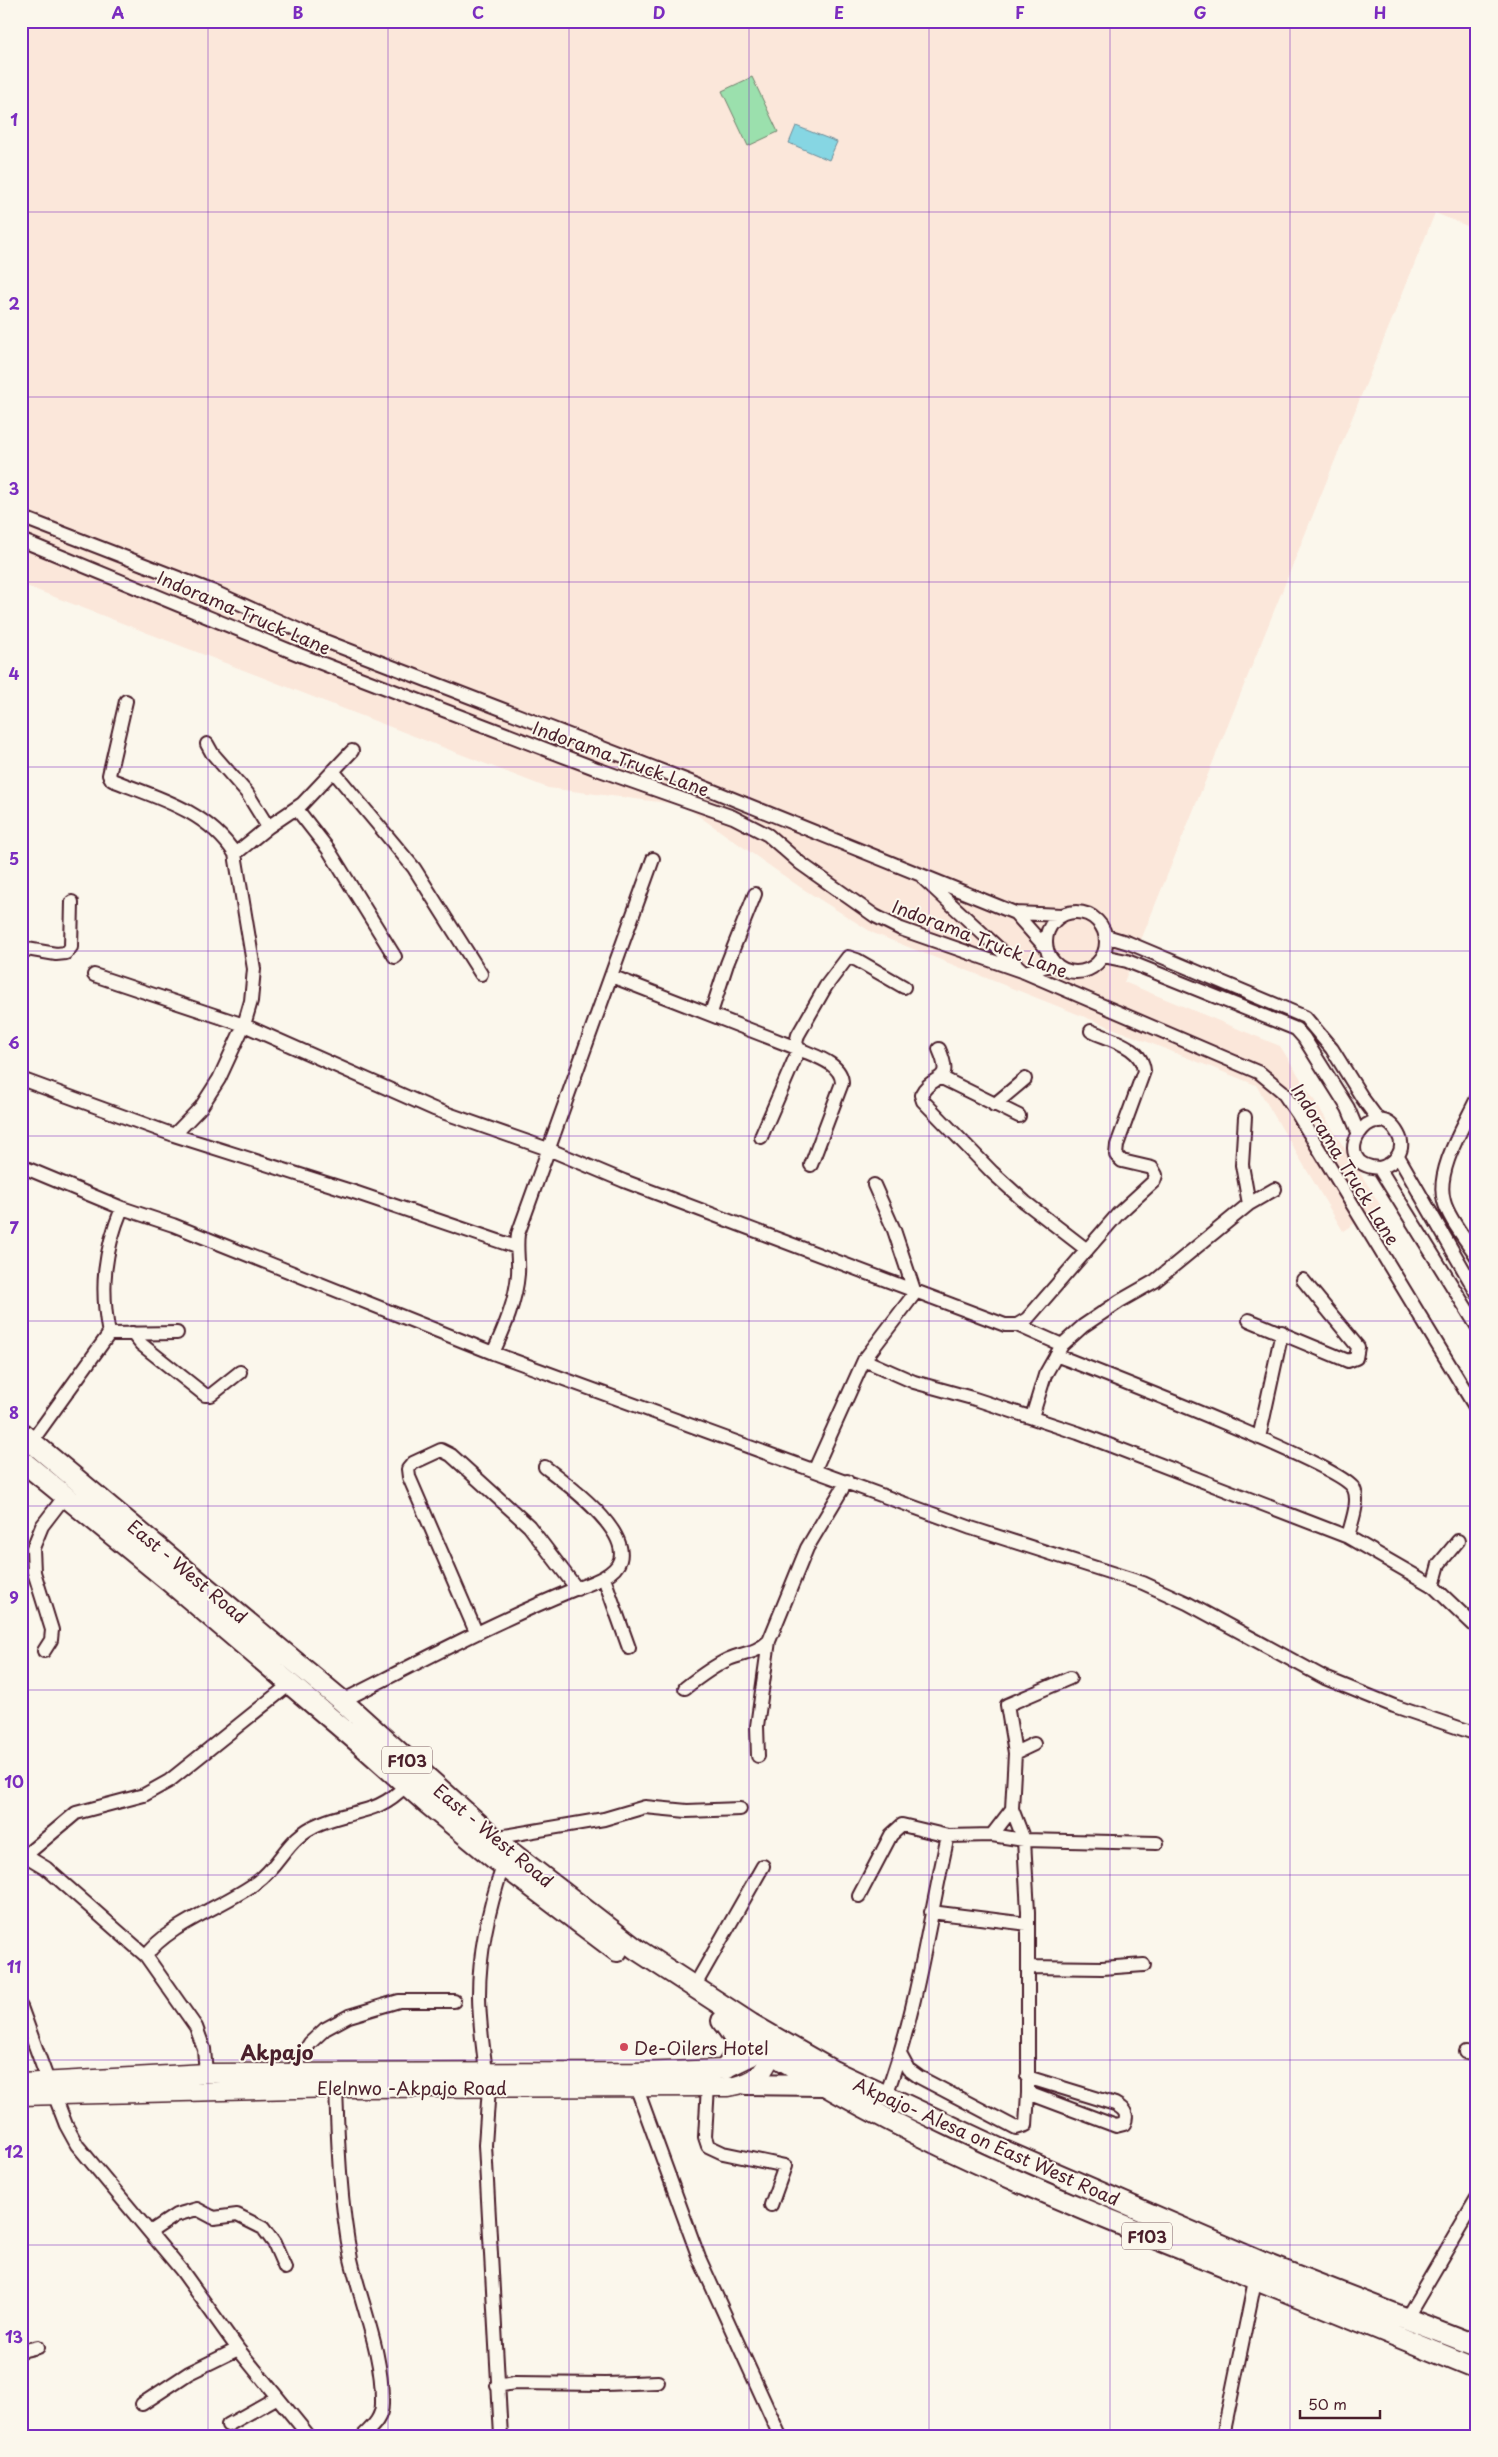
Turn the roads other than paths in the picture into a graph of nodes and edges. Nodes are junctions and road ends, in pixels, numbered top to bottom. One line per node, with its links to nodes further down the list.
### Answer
1 (21, 517): 7 (street)
2 (21, 540): 8 (street, Indorama Truck Lane)
3 (126, 701): 11 (street)
4 (207, 744): 10 (street)
5 (352, 751): 6 (street)
6 (334, 772): 9 (street); 25 (street)
7 (701, 786): 8 (street); 13 (street)
8 (688, 802): 24 (street, Indorama Truck Lane)
9 (296, 808): 10 (street); 22 (street)
10 (268, 827): 11 (street)
11 (236, 854): 30 (street)
12 (653, 859): 27 (street)
13 (919, 874): 16 (street); 24 (street)
14 (755, 894): 29 (street)
15 (72, 902): 19 (street)
16 (1015, 912): 17 (street); 20 (street)
17 (1062, 915): 18 (street); 20 (street)
18 (1106, 936): 21 (street); 41 (street)
19 (21, 948)
20 (1047, 949): 23 (street)
21 (1103, 956): 23 (street); 42 (street)
22 (394, 957)
23 (1056, 964): 24 (street)
24 (1024, 972): 71 (street, Indorama Truck Lane)
25 (481, 974)
26 (94, 975): 30 (street)
27 (612, 976): 29 (street); 45 (street)
28 (904, 987): 32 (street)
29 (711, 1013): 32 (street)
30 (244, 1025): 43 (street); 45 (street)
31 (1091, 1031): 55 (street)
32 (799, 1049): 44 (street); 47 (street)
33 (939, 1049): 34 (street)
34 (942, 1078): 38 (street); 55 (street)
35 (21, 1079): 43 (street)
36 (1025, 1079): 38 (street)
37 (1477, 1098): 56 (street)
38 (994, 1105): 39 (street)
39 (1019, 1116)
40 (1245, 1116): 52 (street)
41 (1380, 1122): 42 (street); 46 (street)
42 (1358, 1132): 49 (street)
43 (174, 1135): 54 (street)
44 (761, 1137)
45 (548, 1149): 54 (street); 58 (street)
46 (1398, 1156): 49 (street); 59 (street)
47 (811, 1165)
48 (21, 1166): 53 (street)
49 (1379, 1168): 62 (street)
50 (874, 1185): 58 (street)
51 (1275, 1189): 52 (street)
52 (1249, 1204): 67 (street)
53 (122, 1208): 66 (street); 68 (street)
54 (516, 1247): 68 (street)
55 (1087, 1250): 61 (street)
56 (1477, 1257)
57 (1303, 1280): 63 (street)
58 (916, 1293): 61 (street); 69 (street)
59 (1477, 1293)
60 (1248, 1320): 63 (street)
61 (1017, 1325): 67 (street)
62 (1477, 1326)
63 (1282, 1332): 74 (street)
64 (132, 1333): 65 (street); 66 (street); 70 (street)
65 (177, 1333)
66 (110, 1334): 73 (street)
67 (1059, 1350): 72 (street); 74 (street)
68 (493, 1353): 77 (street)
69 (864, 1360): 72 (street); 77 (street)
70 (240, 1372)
71 (1477, 1410)
72 (1032, 1417): 80 (street)
73 (27, 1437): 93 (main road, East - West Road / F103)
74 (1259, 1438): 80 (street)
75 (21, 1460): 79 (main road, East - West Road / F103)
76 (545, 1467): 82 (street)
77 (815, 1469): 78 (street)
78 (847, 1481): 87 (street); 94 (street)
79 (65, 1496): 89 (street); 91 (main road, East - West Road / F103)
80 (1348, 1537): 83 (street)
81 (1458, 1541): 83 (street)
82 (604, 1578): 84 (street); 88 (street)
83 (1433, 1586): 85 (street)
84 (577, 1589): 86 (street); 86 (street)
85 (1477, 1628)
86 (476, 1632): 93 (street)
87 (769, 1641): 92 (street); 97 (street)
88 (629, 1648)
89 (44, 1651)
90 (1070, 1678): 96 (street)
91 (290, 1684): 98 (main road, East - West Road / F103); 106 (street)
92 (685, 1688)
93 (342, 1701): 103 (main road, East - West Road / F103)
94 (1477, 1734)
95 (1034, 1744): 96 (street)
96 (1015, 1753): 100 (street)
97 (758, 1756)
98 (406, 1785): 107 (main road, East - West Road / F103); 112 (street)
99 (740, 1809): 103 (street)
100 (1012, 1809): 101 (street); 104 (street)
101 (992, 1835): 102 (street); 104 (street)
102 (948, 1836): 109 (street); 110 (street)
103 (494, 1838): 115 (main road, East - West Road / F103)
104 (1024, 1840): 105 (street); 111 (street)
105 (1157, 1843)
106 (24, 1854): 112 (street)
107 (503, 1866): 118 (main road, East - West Road / F103); 126 (street)
108 (763, 1866): 115 (street)
109 (859, 1896)
110 (931, 1912): 111 (street); 120 (street)
111 (1028, 1924): 114 (street)
112 (146, 1956): 122 (street)
113 (1144, 1965): 114 (street)
114 (1028, 1967): 124 (street)
115 (694, 1987): 119 (main road, East - West Road / F103)
116 (454, 2001): 123 (street)
117 (21, 2007): 131 (street)
118 (722, 2021): 119 (main road, East - West Road / F103); 121 (main road)
119 (771, 2044): 121 (main road); 125 (main road, East - West Road / F103); 128 (main road)
120 (901, 2056): 133 (street); 134 (street)
121 (725, 2069): 126 (main road)
122 (206, 2073): 123 (main road); 131 (main road)
123 (291, 2073): 126 (main road)
124 (1027, 2077): 133 (street); 133 (street)
125 (828, 2078): 128 (main road); 134 (main road, Akpajo- Alesa on East West Road / F103); 140 (main road, Akpajo- Alesa on East West Road / F103)
126 (487, 2080): 129 (main road, Elelnwo -Akpajo Road); 132 (main road, Elelnwo -Akpajo Road); 148 (street)
127 (21, 2083): 131 (main road)
128 (746, 2084): 130 (main road, Elelnwo -Akpajo Road)
129 (636, 2086): 130 (main road, Elelnwo -Akpajo Road); 155 (street)
130 (708, 2086): 137 (street)
131 (51, 2088): 132 (main road, Elelnwo -Akpajo Road); 135 (main road, Elelnwo -Akpajo Road); 138 (street)
132 (336, 2088): 153 (street)
133 (1028, 2093)
134 (886, 2095): 140 (main road, Akpajo- Alesa on East West Road / F103)
135 (21, 2096)
136 (1477, 2198): 141 (street)
137 (771, 2205)
138 (150, 2232): 139 (street); 144 (street)
139 (285, 2268)
140 (1258, 2270): 141 (main road, Akpajo- Alesa on East West Road / F103); 146 (main road, Akpajo- Alesa on East West Road / F103); 156 (street)
141 (1406, 2319): 142 (main road, Akpajo- Alesa on East West Road / F103)
142 (1477, 2346)
143 (38, 2347): 145 (street)
144 (238, 2349): 149 (street); 150 (street)
145 (21, 2351)
146 (1477, 2369)
147 (658, 2382): 148 (street)
148 (497, 2386): 154 (street)
149 (276, 2398): 151 (street); 152 (street)
150 (142, 2404)
151 (228, 2425)
152 (309, 2436)
153 (363, 2436)
154 (501, 2436)
155 (780, 2436)
156 (1223, 2436)

